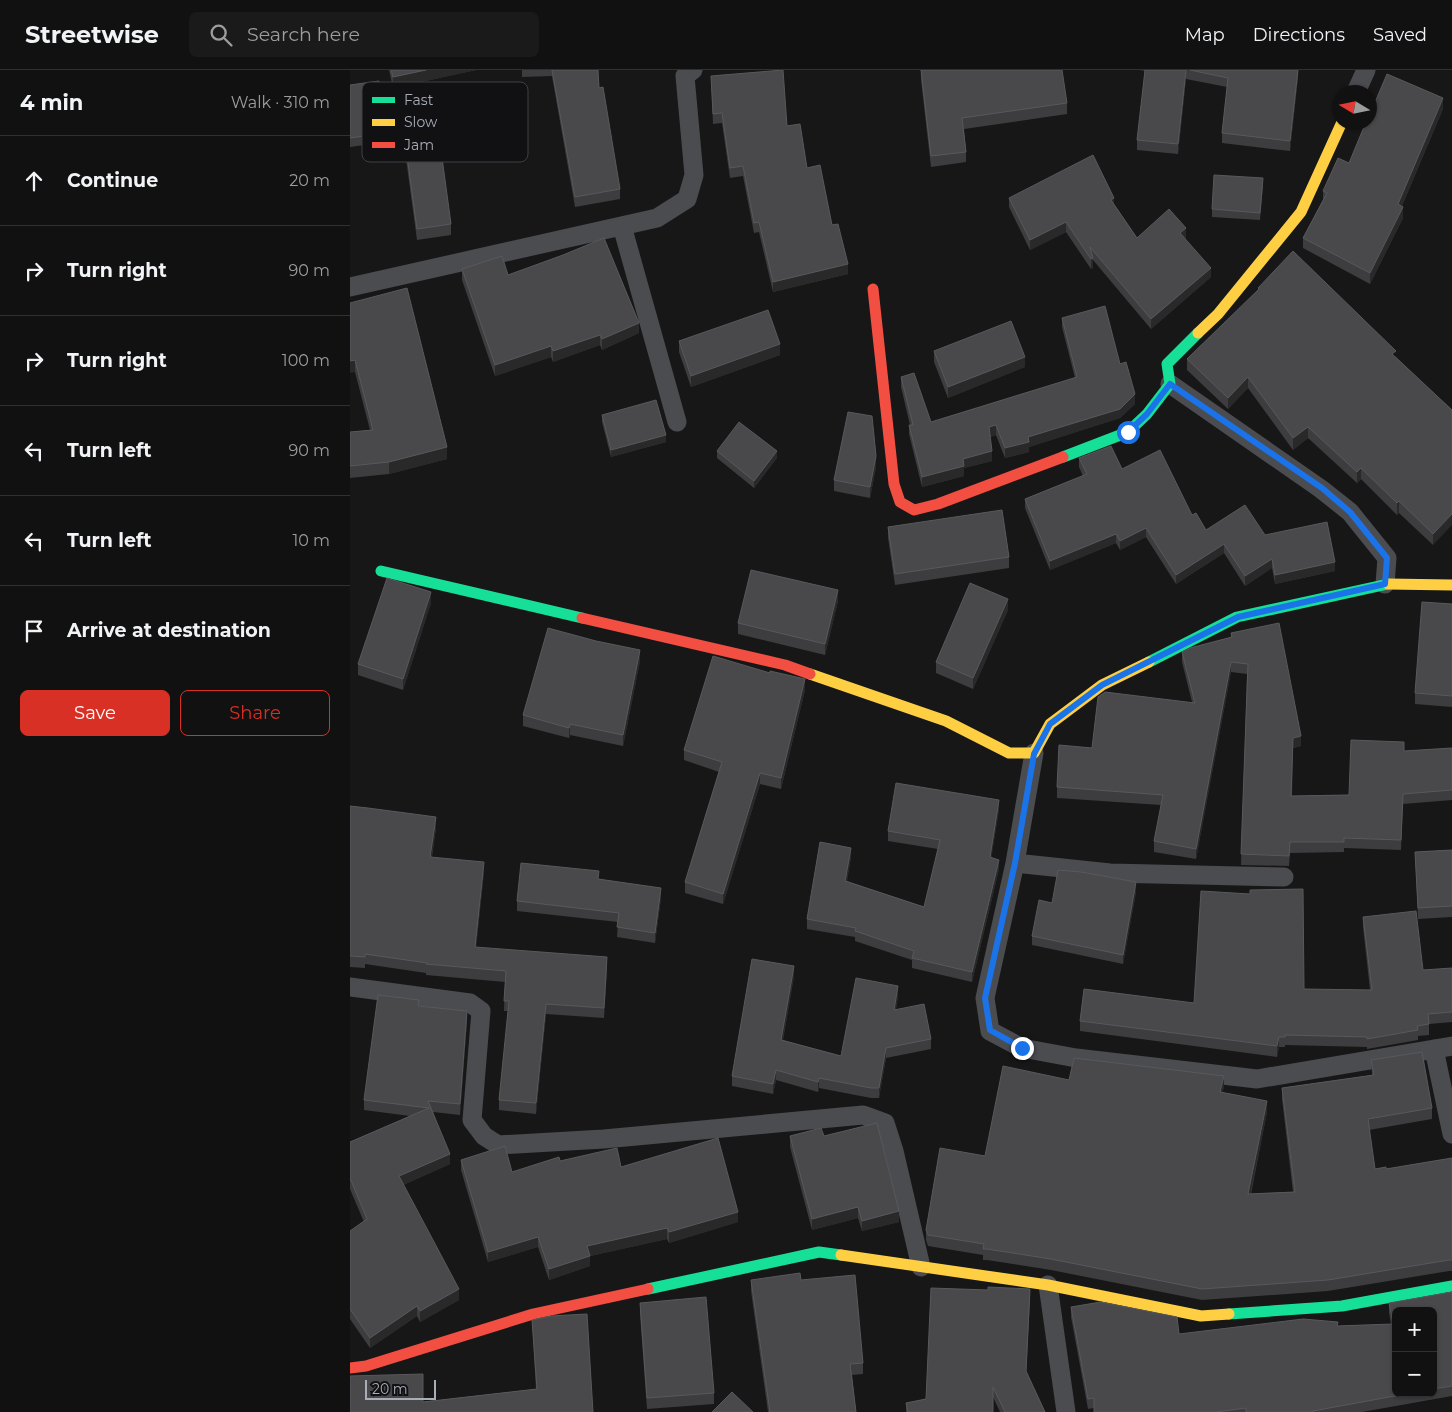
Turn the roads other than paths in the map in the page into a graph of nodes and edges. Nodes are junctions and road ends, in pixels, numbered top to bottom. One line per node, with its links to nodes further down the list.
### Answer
1 (693, 70): 5 (street)
2 (1366, 70): 3 (street)
3 (1359, 85)
4 (1338, 130): 8 (street)
5 (622, 226): 6 (street); 9 (street)
6 (350, 287)
7 (873, 288): 8 (street)
8 (1170, 384): 11 (street)
9 (677, 422)
10 (380, 571): 13 (street)
11 (1385, 584): 12 (street); 13 (street)
12 (1452, 584)
13 (1034, 754): 14 (street)
14 (1015, 863): 15 (street); 17 (street)
15 (1284, 877)
16 (350, 987): 19 (street)
17 (1443, 1047): 18 (street)
18 (1452, 1134)
19 (921, 1267): 20 (street); 22 (street)
20 (1048, 1286): 21 (street); 23 (street)
21 (1452, 1286)
22 (350, 1368)
23 (1066, 1412)

